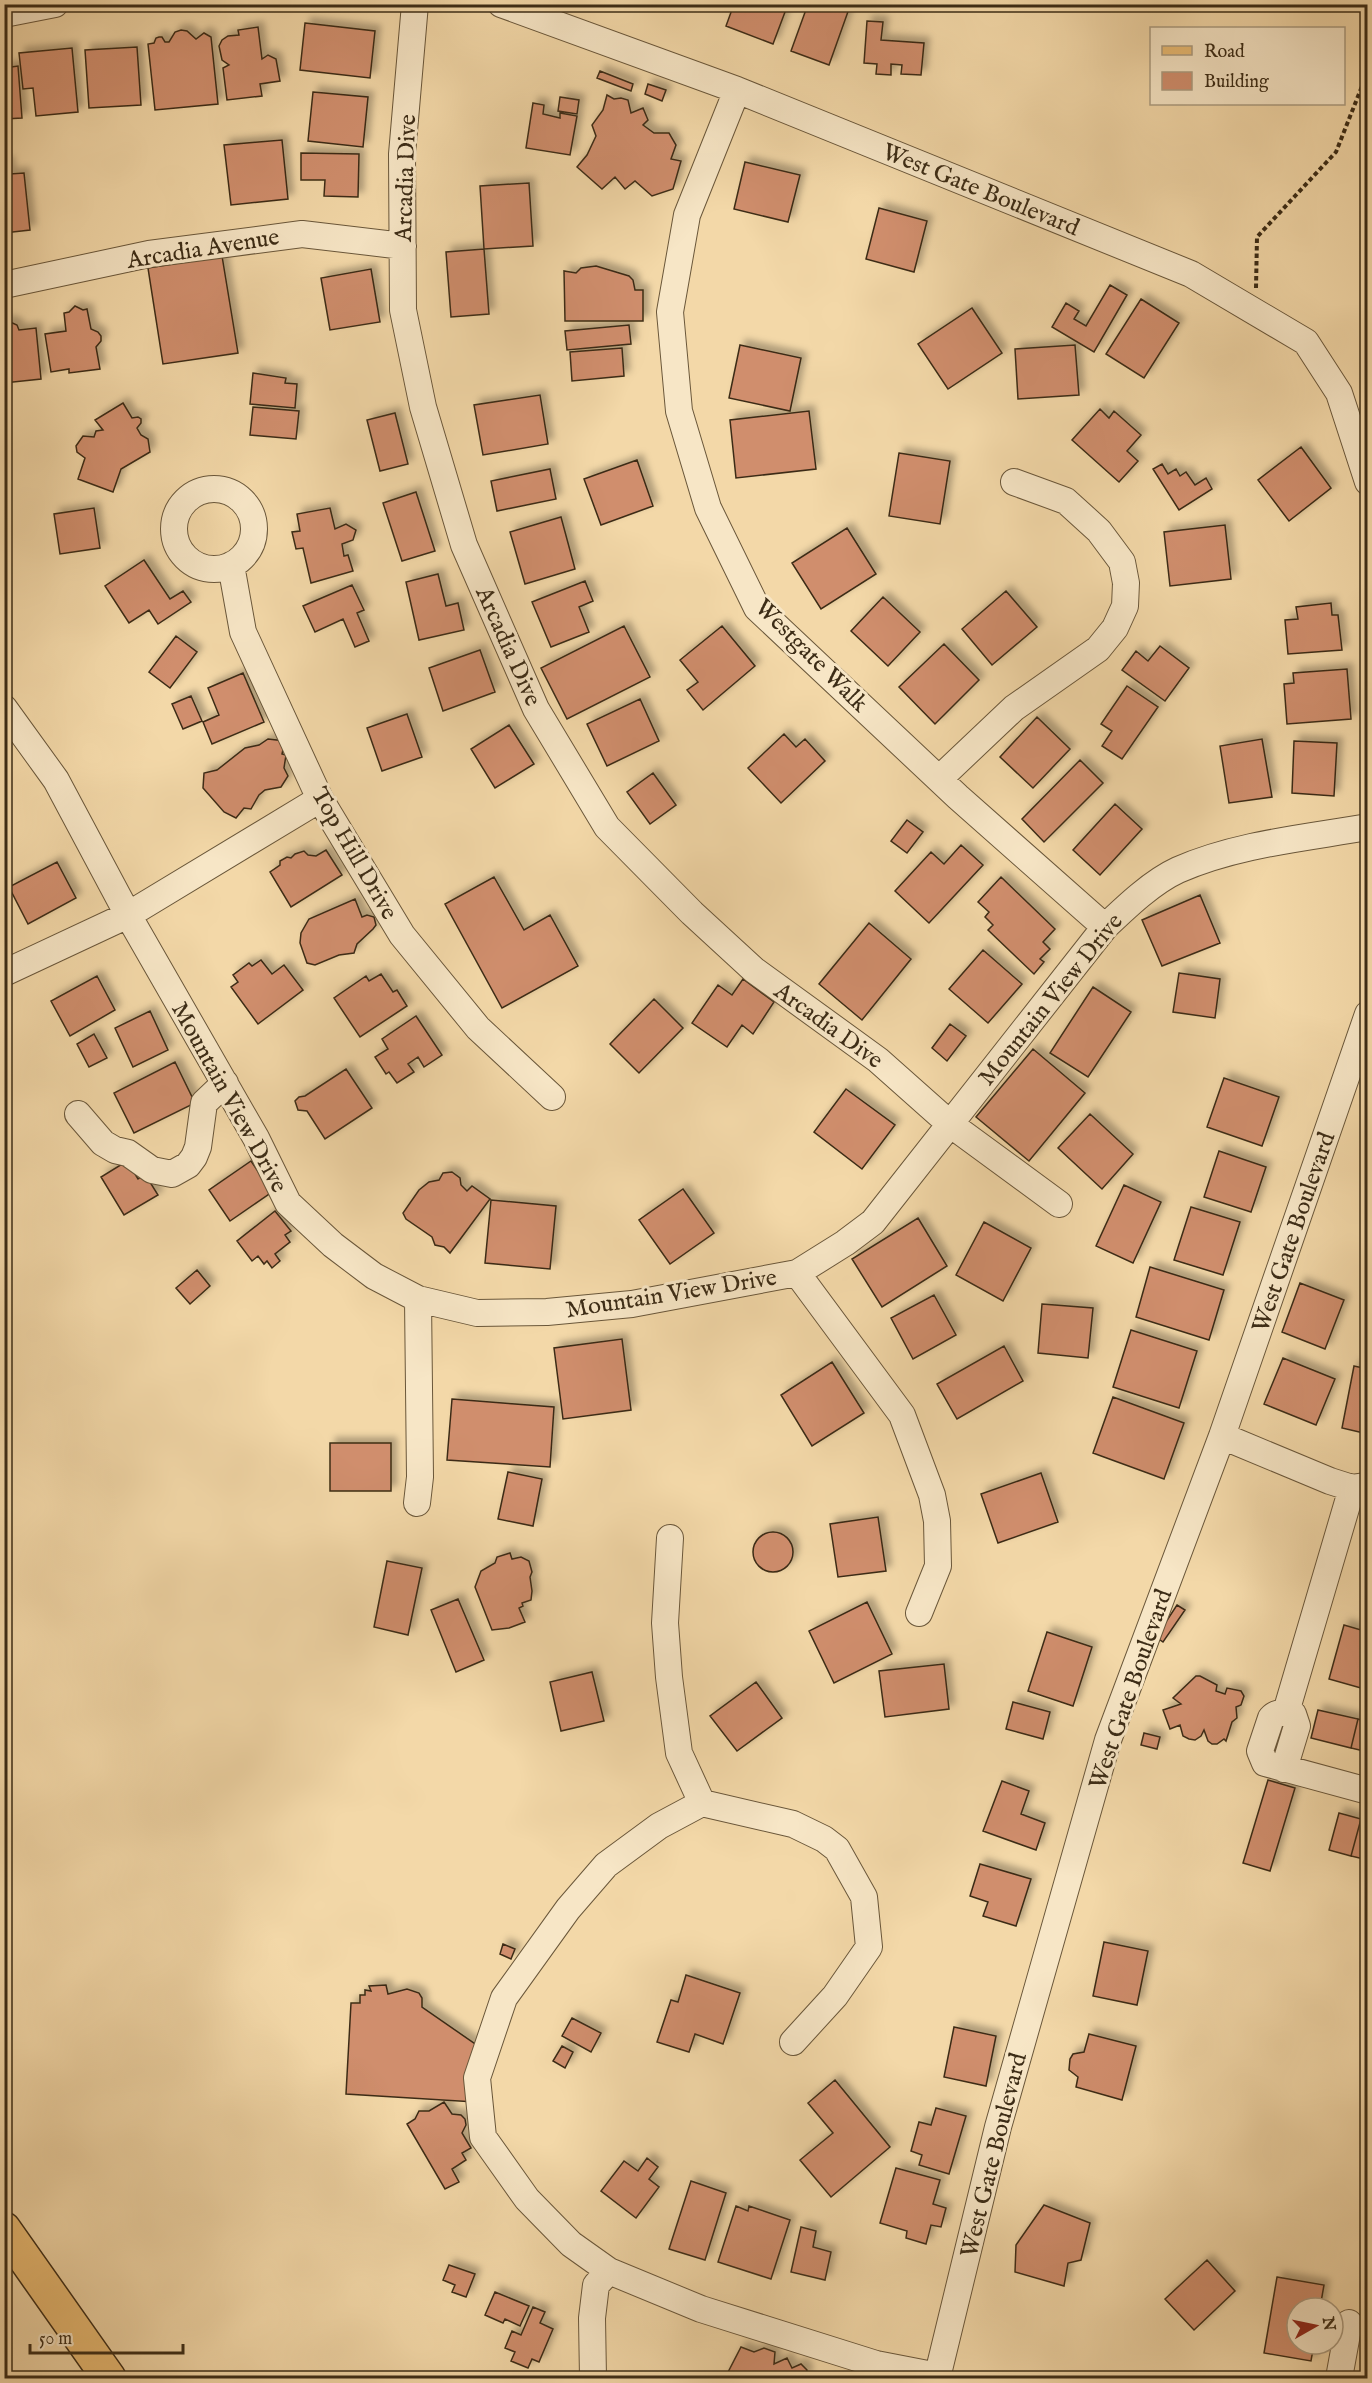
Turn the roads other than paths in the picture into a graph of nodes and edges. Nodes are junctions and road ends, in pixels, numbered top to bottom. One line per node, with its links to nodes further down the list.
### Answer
1 (55, 4): 4 (street)
2 (415, 4): 6 (street, Arcadia Dive)
3 (501, 4): 5 (street, West Gate Boulevard)
4 (4, 14)
5 (737, 90): 9 (street, West Gate Boulevard); 12 (street, Westgate Walk)
6 (403, 246): 7 (street, Arcadia Avenue); 22 (street, Arcadia Dive)
7 (4, 285)
8 (1014, 482): 12 (street)
9 (1368, 483)
10 (231, 565): 13 (street, Top Hill Drive)
11 (4, 708): 15 (street, Mountain View Drive)
12 (939, 778): 16 (street, Westgate Walk)
13 (320, 799): 15 (street); 20 (street, Top Hill Drive)
14 (1368, 827): 16 (street, Mountain View Drive)
15 (128, 915): 17 (street); 19 (street, Mountain View Drive)
16 (1105, 927): 22 (street, Mountain View Drive)
17 (4, 973)
18 (1368, 1014): 26 (street, West Gate Boulevard)
19 (225, 1083): 21 (street); 25 (street, Mountain View Drive)
20 (552, 1097)
21 (78, 1114)
22 (950, 1124): 23 (street, Arcadia Dive); 24 (street, Mountain View Drive)
23 (1059, 1204)
24 (797, 1273): 25 (street, Mountain View Drive); 30 (street)
25 (418, 1299): 28 (street)
26 (1222, 1436): 27 (street); 37 (street, West Gate Boulevard)
27 (1360, 1487): 31 (street)
28 (417, 1503)
29 (670, 1538): 32 (street)
30 (919, 1613)
31 (1368, 1791)
32 (702, 1803): 33 (street); 35 (street)
33 (793, 2042)
34 (4, 2229): 38 (main road)
35 (609, 2271): 37 (street); 39 (street)
36 (1349, 2323): 40 (street)
37 (938, 2377)
38 (109, 2379)
39 (593, 2379)
40 (1339, 2379)

